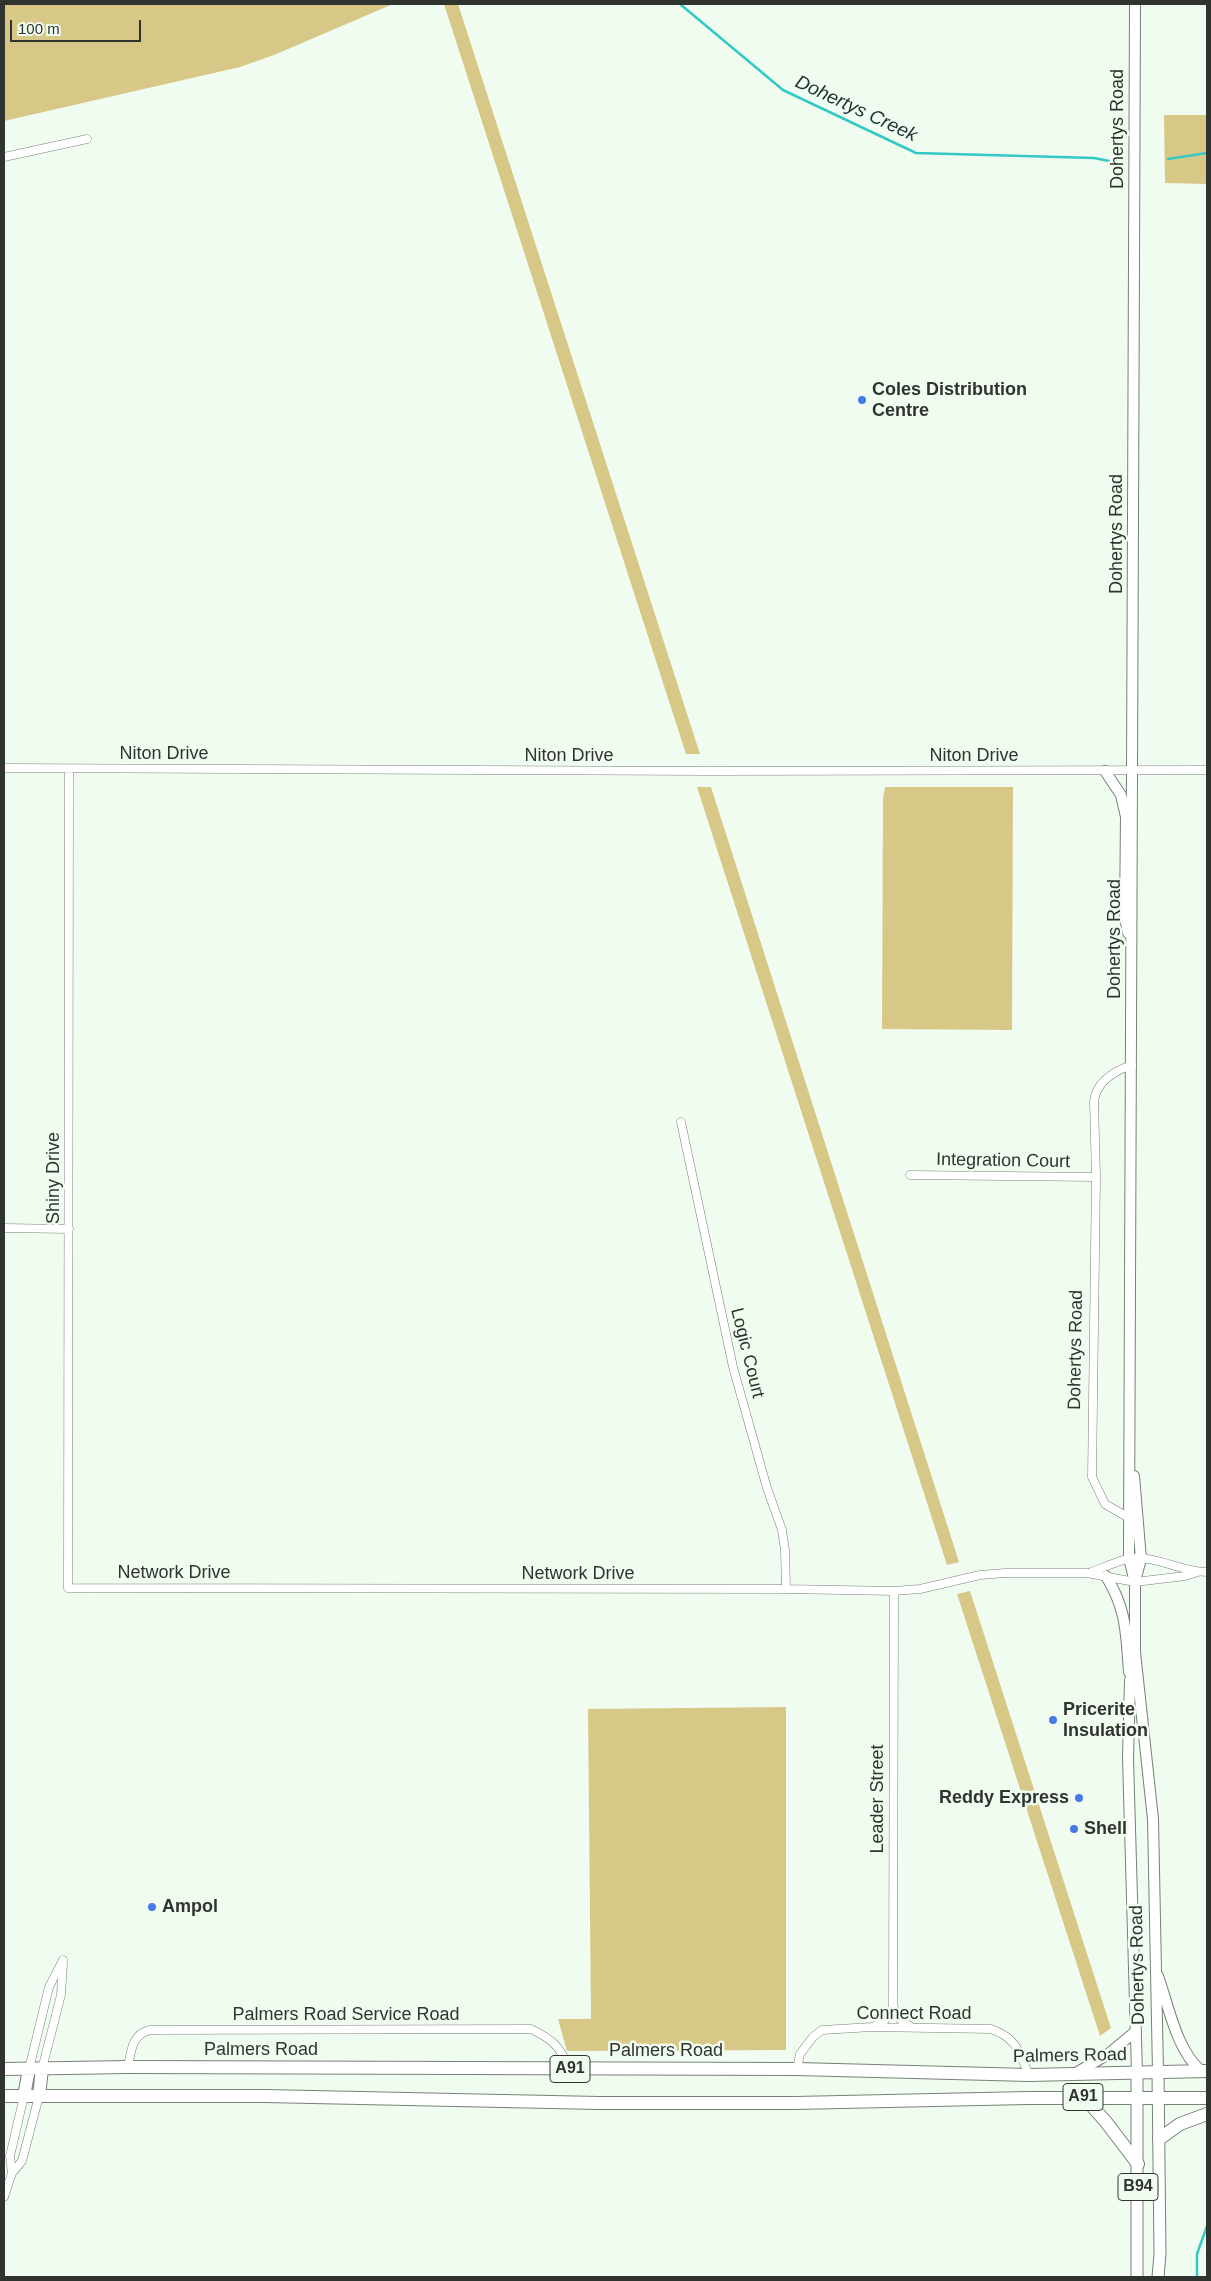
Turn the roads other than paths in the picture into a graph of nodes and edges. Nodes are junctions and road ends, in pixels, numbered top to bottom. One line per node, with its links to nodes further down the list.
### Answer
1 (1135, 4): 6 (main road, Dohertys Road / B94)
2 (87, 138): 3 (street)
3 (4, 157)
4 (4, 768): 5 (street, Niton Drive)
5 (69, 769): 8 (street, Niton Drive); 15 (street, Shiny Drive)
6 (1134, 770): 7 (street, Niton Drive); 8 (street, Niton Drive); 9 (main road, Dohertys Road / B94)
7 (1207, 770)
8 (1105, 771): 9 (main road)
9 (1132, 951): 10 (main road, Dohertys Road / B94)
10 (1132, 1065): 13 (street, Dohertys Road); 16 (main road, Dohertys Road / B94)
11 (681, 1122): 26 (street, Logic Court)
12 (910, 1175): 13 (street, Integration Court)
13 (1096, 1177): 17 (street, Dohertys Road)
14 (4, 1228): 15 (street)
15 (69, 1228): 25 (street, Shiny Drive)
16 (1131, 1450): 17 (main road, Dohertys Road / B94); 19 (main road, Dohertys Road / B94)
17 (1129, 1518): 18 (main road, Dohertys Road / B94)
18 (1130, 1558): 19 (street); 22 (street, Network Drive); 24 (main road, Dohertys Road / B94)
19 (1141, 1559): 20 (street); 24 (main road, Dohertys Road / B94)
20 (1198, 1572): 21 (street); 24 (street, Network Drive)
21 (1207, 1572)
22 (1087, 1573): 23 (street, Network Drive); 27 (street, Network Drive)
23 (1106, 1576): 24 (street, Network Drive); 29 (main road)
24 (1135, 1582): 28 (main road, Dohertys Road / B94)
25 (68, 1588): 26 (street, Network Drive)
26 (786, 1588): 27 (street, Network Drive)
27 (894, 1591): 31 (street, Leader Street)
28 (1135, 1652): 29 (main road, Dohertys Road / B94); 30 (main road, Dohertys Road / B94)
29 (1130, 1681): 34 (main road, Dohertys Road / B94)
30 (1155, 1965): 41 (main road); 42 (main road, Dohertys Road / B94)
31 (893, 2006): 32 (street); 33 (street)
32 (872, 2027): 33 (street, Connect Road); 40 (street, Connect Road)
33 (912, 2028): 45 (street, Connect Road)
34 (1136, 2031): 43 (main road, Dohertys Road / B94); 44 (main road)
35 (128, 2067): 38 (highway, Palmers Road / A91); 39 (highway, Palmers Road / A91); 39 (street, Palmers Road Service Road)
36 (4, 2069): 37 (highway, Palmers Road / A91)
37 (29, 2069): 38 (highway, Palmers Road / A91); 38 (street); 47 (highway)
38 (42, 2069): 48 (highway)
39 (569, 2069): 40 (highway, Palmers Road / A91)
40 (797, 2069): 45 (highway, Palmers Road / A91)
41 (1204, 2071): 42 (highway, Palmers Road / A91)
42 (1158, 2072): 43 (highway, Palmers Road / A91); 51 (main road, Dohertys Road / B94)
43 (1137, 2073): 44 (highway, Palmers Road / A91); 50 (main road, Dohertys Road / B94)
44 (1073, 2074): 45 (highway, Palmers Road / A91)
45 (1029, 2076)
46 (4, 2096): 47 (highway, A91)
47 (24, 2096): 48 (highway, A91); 56 (street)
48 (39, 2096): 49 (highway, A91); 56 (street)
49 (1084, 2097): 50 (highway, A91); 55 (highway)
50 (1137, 2098): 51 (highway, A91); 55 (main road, Dohertys Road / B94)
51 (1158, 2098): 52 (highway, A91); 54 (main road, Dohertys Road / B94)
52 (1207, 2098)
53 (1207, 2114): 54 (highway)
54 (1160, 2139): 59 (main road, Dohertys Road / B94)
55 (1138, 2164): 58 (main road, Dohertys Road / B94)
56 (12, 2174): 57 (street)
57 (4, 2197)
58 (1138, 2277)
59 (1158, 2277)

